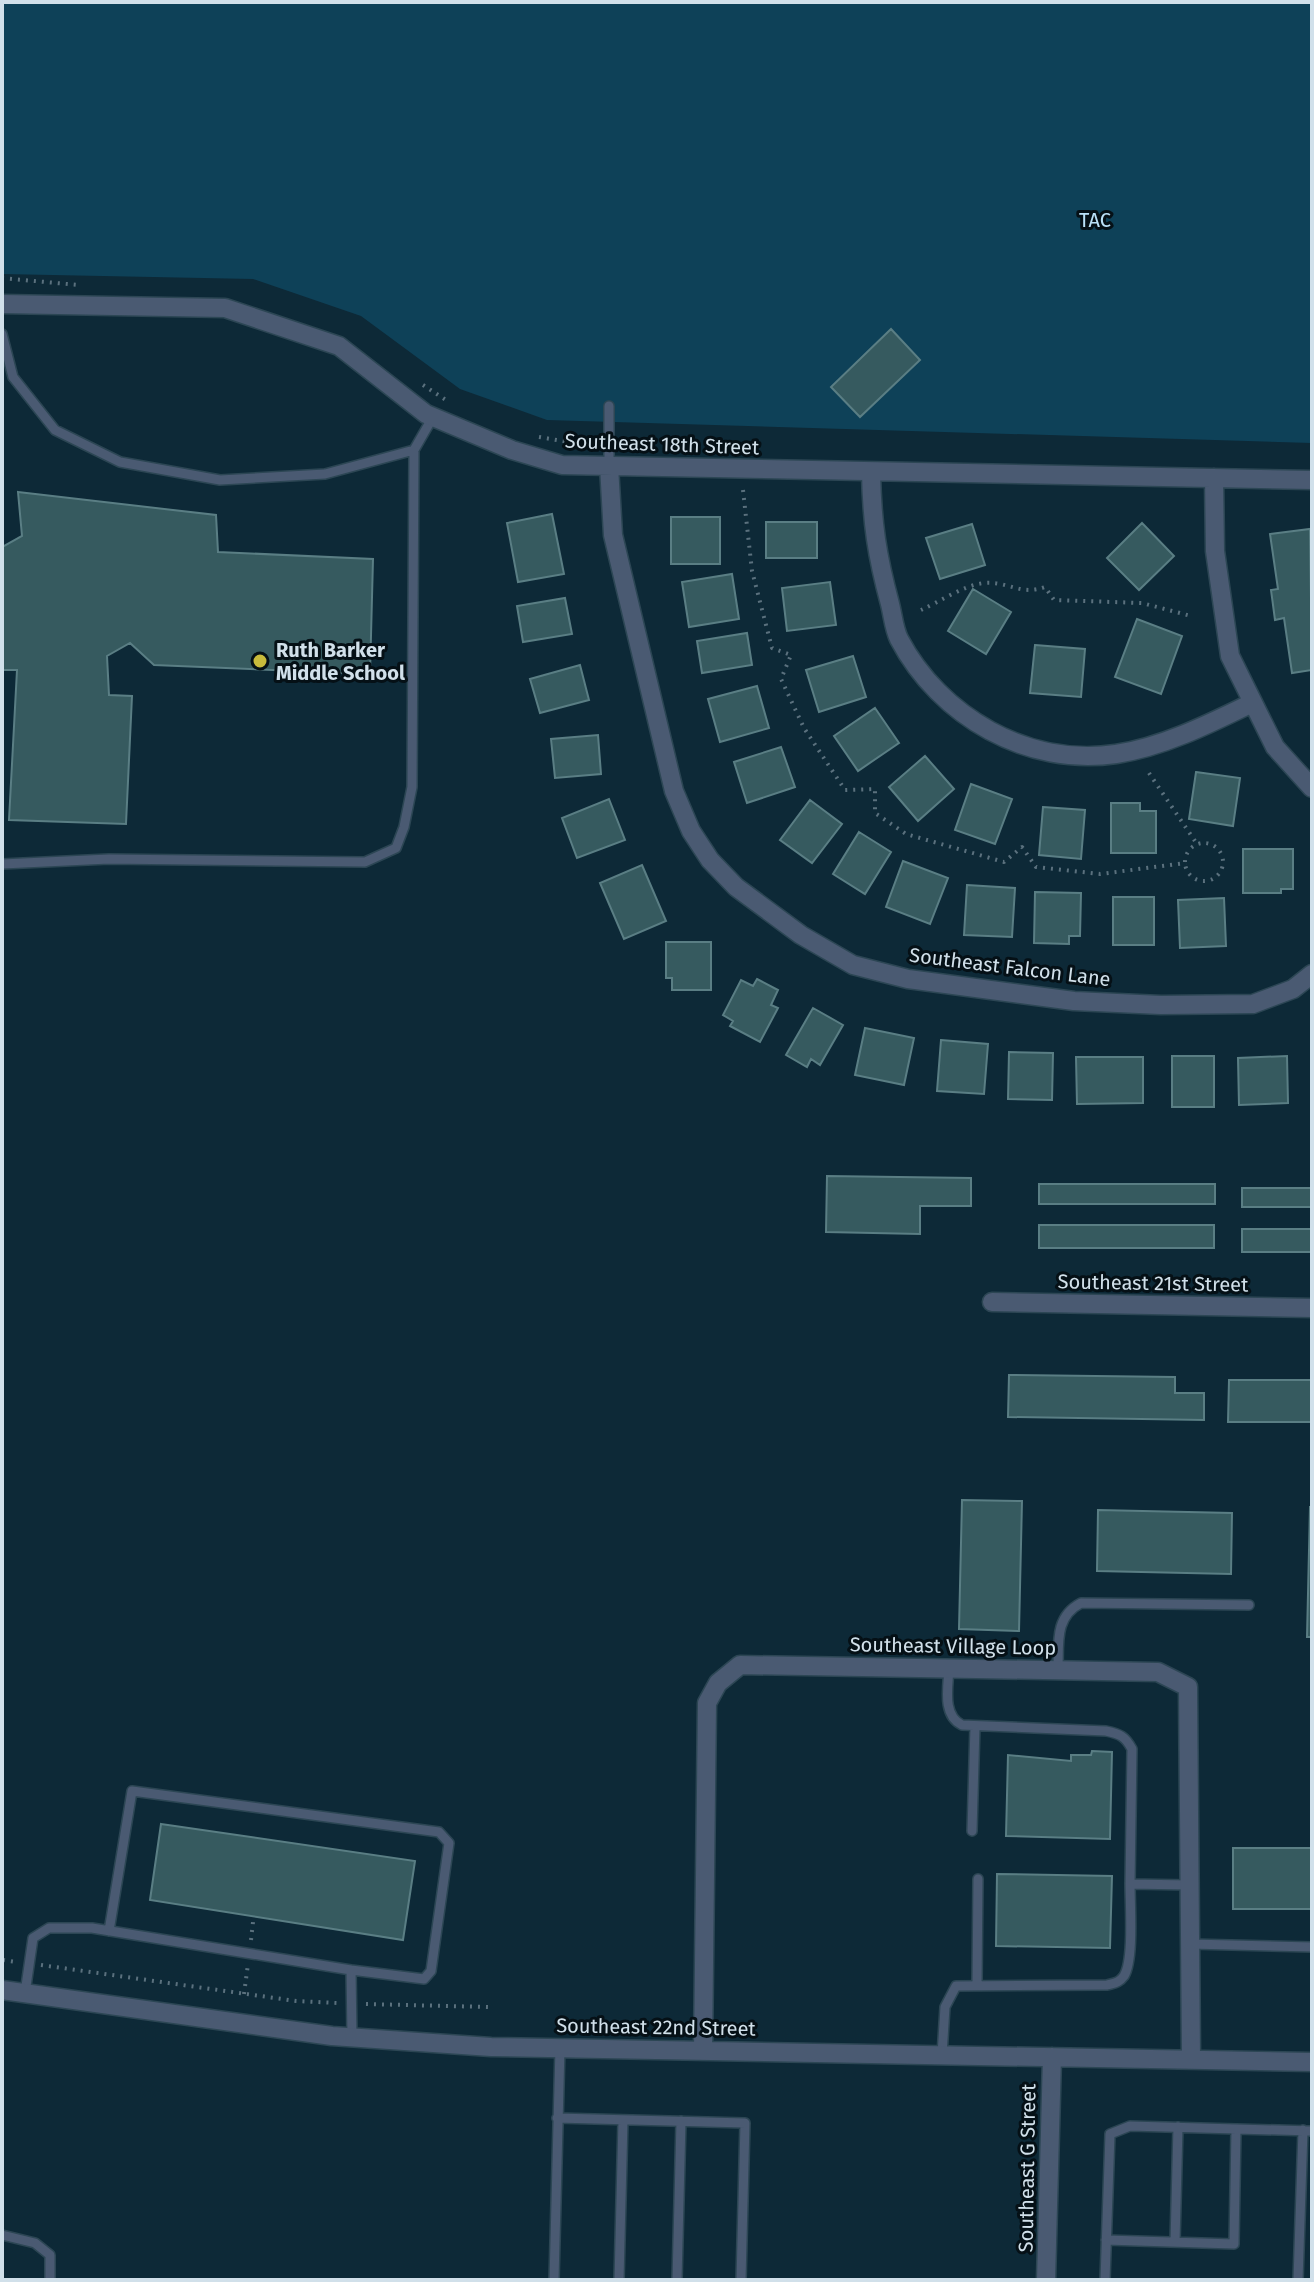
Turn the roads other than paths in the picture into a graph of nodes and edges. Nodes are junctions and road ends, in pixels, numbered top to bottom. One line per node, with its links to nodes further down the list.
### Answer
1 (2, 304): 4 (street, Southeast 18th Street)
2 (2, 334): 5 (lane)
3 (609, 406): 6 (lane)
4 (433, 417): 5 (lane); 6 (street, Southeast 18th Street)
5 (414, 450): 12 (lane)
6 (609, 466): 7 (street, Southeast 18th Street); 13 (street, Southeast Falcon Lane)
7 (871, 473): 8 (street, Southeast 18th Street); 10 (street)
8 (1214, 478): 9 (street, Southeast 18th Street); 10 (street)
9 (1312, 480)
10 (1252, 703): 11 (street)
11 (1312, 788)
12 (2, 864)
13 (1312, 974)
14 (992, 1302): 15 (street, Southeast 21st Street)
15 (1312, 1308)
16 (1249, 1605): 18 (lane)
17 (949, 1668): 18 (street, Southeast Village Loop); 19 (lane); 33 (street, Southeast Village Loop)
18 (1058, 1670): 23 (street, Southeast Village Loop)
19 (975, 1726): 20 (lane); 22 (lane)
20 (972, 1831)
21 (978, 1879): 28 (lane)
22 (1130, 1884): 23 (lane); 28 (lane)
23 (1189, 1885): 25 (street, Southeast Village Loop)
24 (109, 1931): 27 (lane); 27 (lane); 30 (lane)
25 (1190, 1944): 26 (lane); 36 (street, Southeast Village Loop)
26 (1312, 1947)
27 (351, 1970): 31 (lane)
28 (977, 1984): 34 (lane)
29 (2, 1990): 30 (street, Southeast 22nd Street)
30 (25, 1993): 31 (street, Southeast 22nd Street)
31 (352, 2037): 32 (street, Southeast 22nd Street)
32 (560, 2047): 33 (street, Southeast 22nd Street); 38 (lane)
33 (703, 2050): 34 (street, Southeast 22nd Street)
34 (942, 2055): 35 (street, Southeast 22nd Street)
35 (1052, 2057): 36 (street, Southeast 22nd Street); 52 (street, Southeast G Street)
36 (1191, 2059): 37 (street, Southeast 22nd Street)
37 (1312, 2062)
38 (557, 2118): 39 (lane); 48 (lane)
39 (623, 2120): 40 (lane); 49 (lane)
40 (681, 2121): 50 (lane); 51 (lane)
41 (1178, 2127): 42 (lane); 45 (lane); 46 (lane)
42 (1236, 2129): 43 (lane); 46 (lane)
43 (1307, 2130): 54 (lane)
44 (2, 2235): 47 (lane)
45 (1106, 2240): 46 (lane); 53 (lane)
46 (1175, 2242)
47 (50, 2280)
48 (554, 2280)
49 (619, 2280)
50 (677, 2280)
51 (741, 2280)
52 (1046, 2280)
53 (1105, 2280)
54 (1298, 2280)

